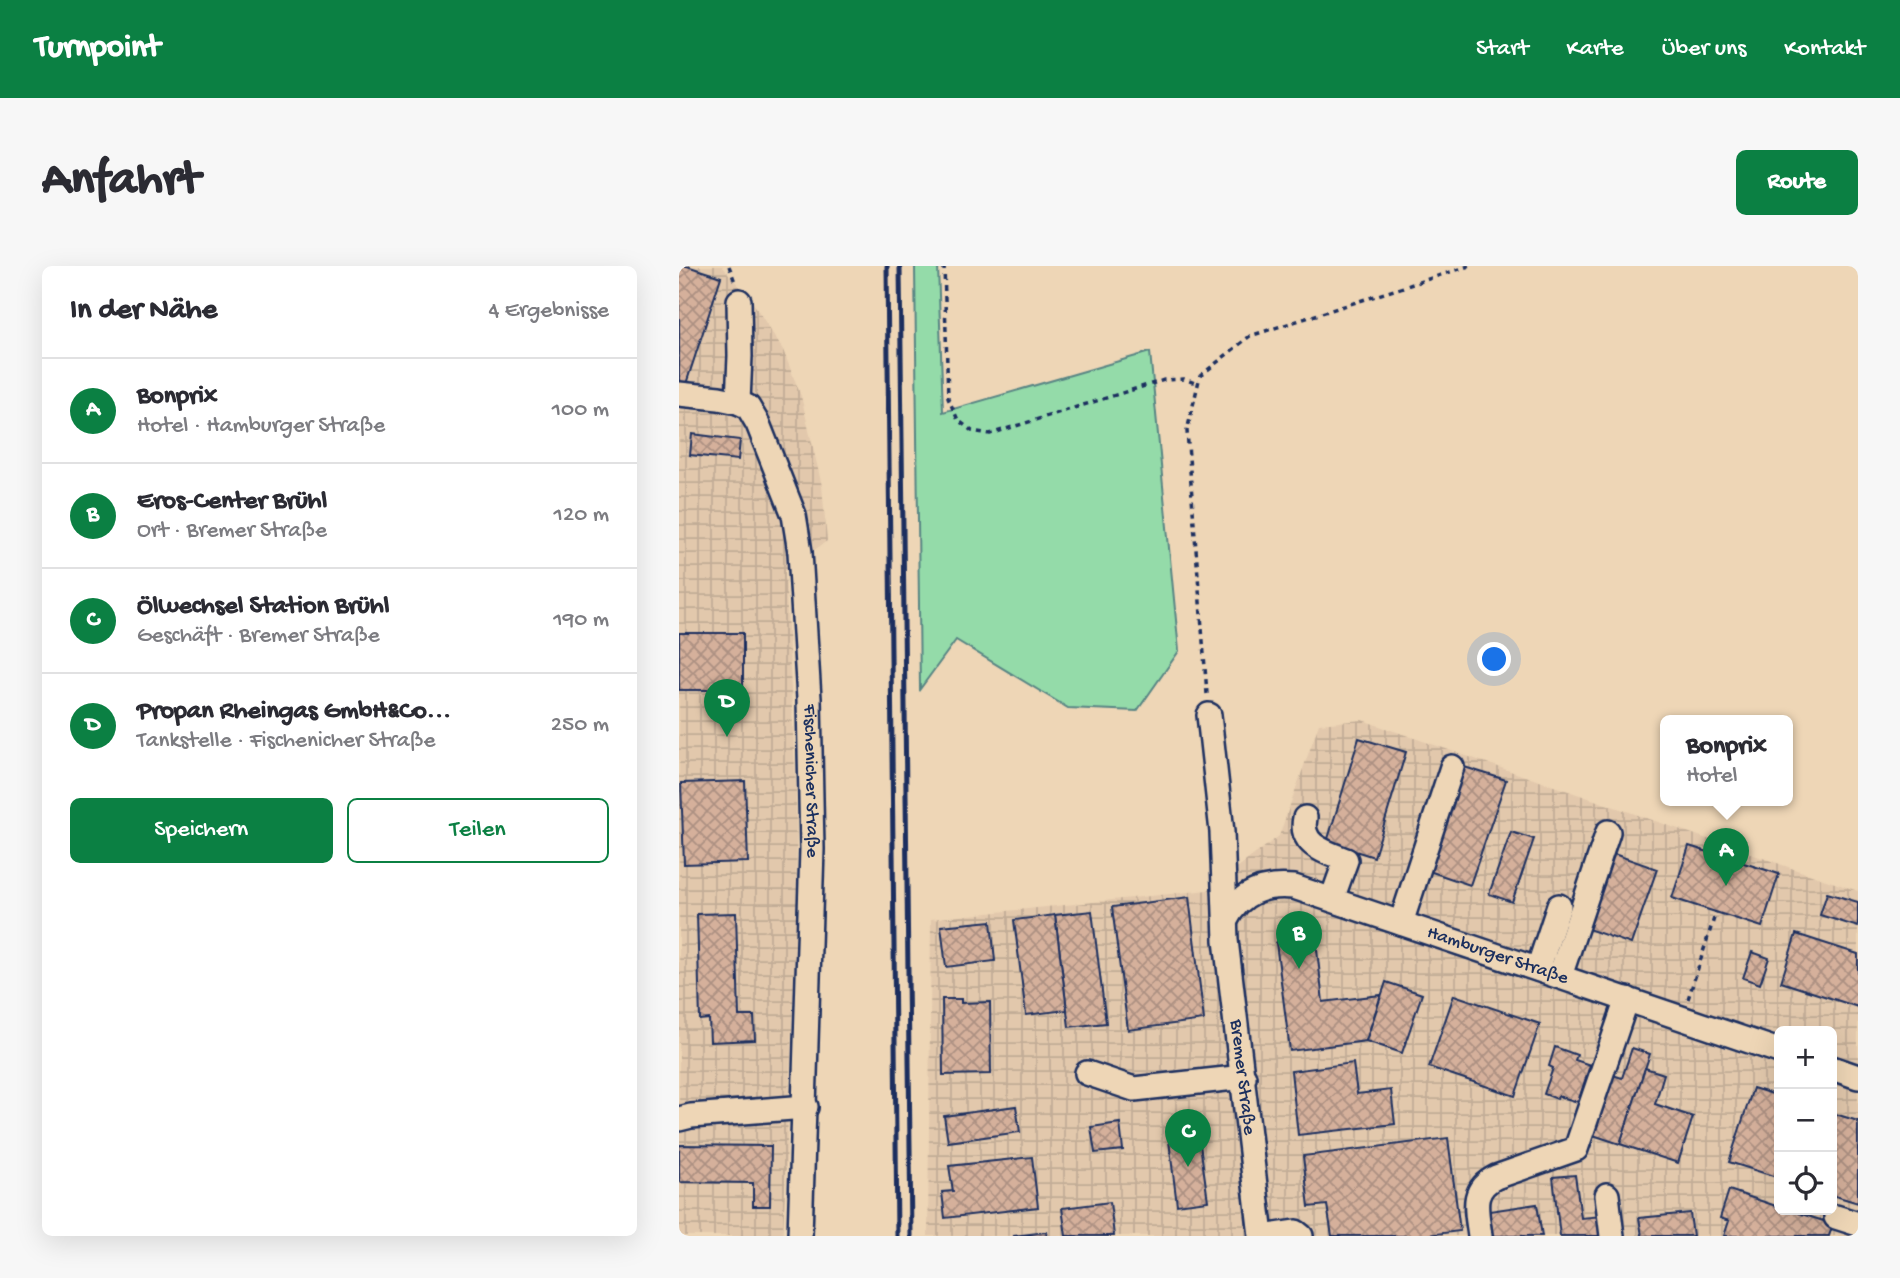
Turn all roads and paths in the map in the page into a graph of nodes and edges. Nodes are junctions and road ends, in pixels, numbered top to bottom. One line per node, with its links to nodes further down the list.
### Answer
1 (944, 266): 4 (path)
2 (1469, 266): 4 (path)
3 (739, 301): 6 (street)
4 (1198, 384): 7 (path)
5 (679, 394): 6 (street)
6 (737, 402): 24 (street, Fischenicher Straße)
7 (1209, 715): 14 (street, Bremer Straße)
8 (1452, 767): 15 (street)
9 (1305, 818): 11 (street)
10 (1608, 832): 16 (street)
11 (1332, 900): 14 (street, Hamburger Straße); 15 (street, Hamburger Straße)
12 (1559, 906): 16 (street)
13 (1716, 912): 18 (path)
14 (1226, 920): 22 (street, Bremer Straße)
15 (1401, 923): 16 (street, Hamburger Straße)
16 (1549, 973): 17 (street, Hamburger Straße)
17 (1627, 999): 18 (street, Hamburger Straße); 33 (street)
18 (1682, 1018): 19 (street, Hamburger Straße)
19 (1774, 1049)
20 (1837, 1070): 23 (street)
21 (1087, 1073): 22 (street)
22 (1244, 1077): 30 (street, Bremer Straße)
23 (1858, 1077)
24 (806, 1107): 25 (street); 29 (street, Fischenicher Straße)
25 (679, 1119)
26 (1607, 1195): 34 (street)
27 (1836, 1217): 28 (street)
28 (1858, 1224)
29 (800, 1236)
30 (1261, 1236)
31 (1269, 1236): 32 (street)
32 (1301, 1236)
33 (1480, 1236)
34 (1612, 1236)

